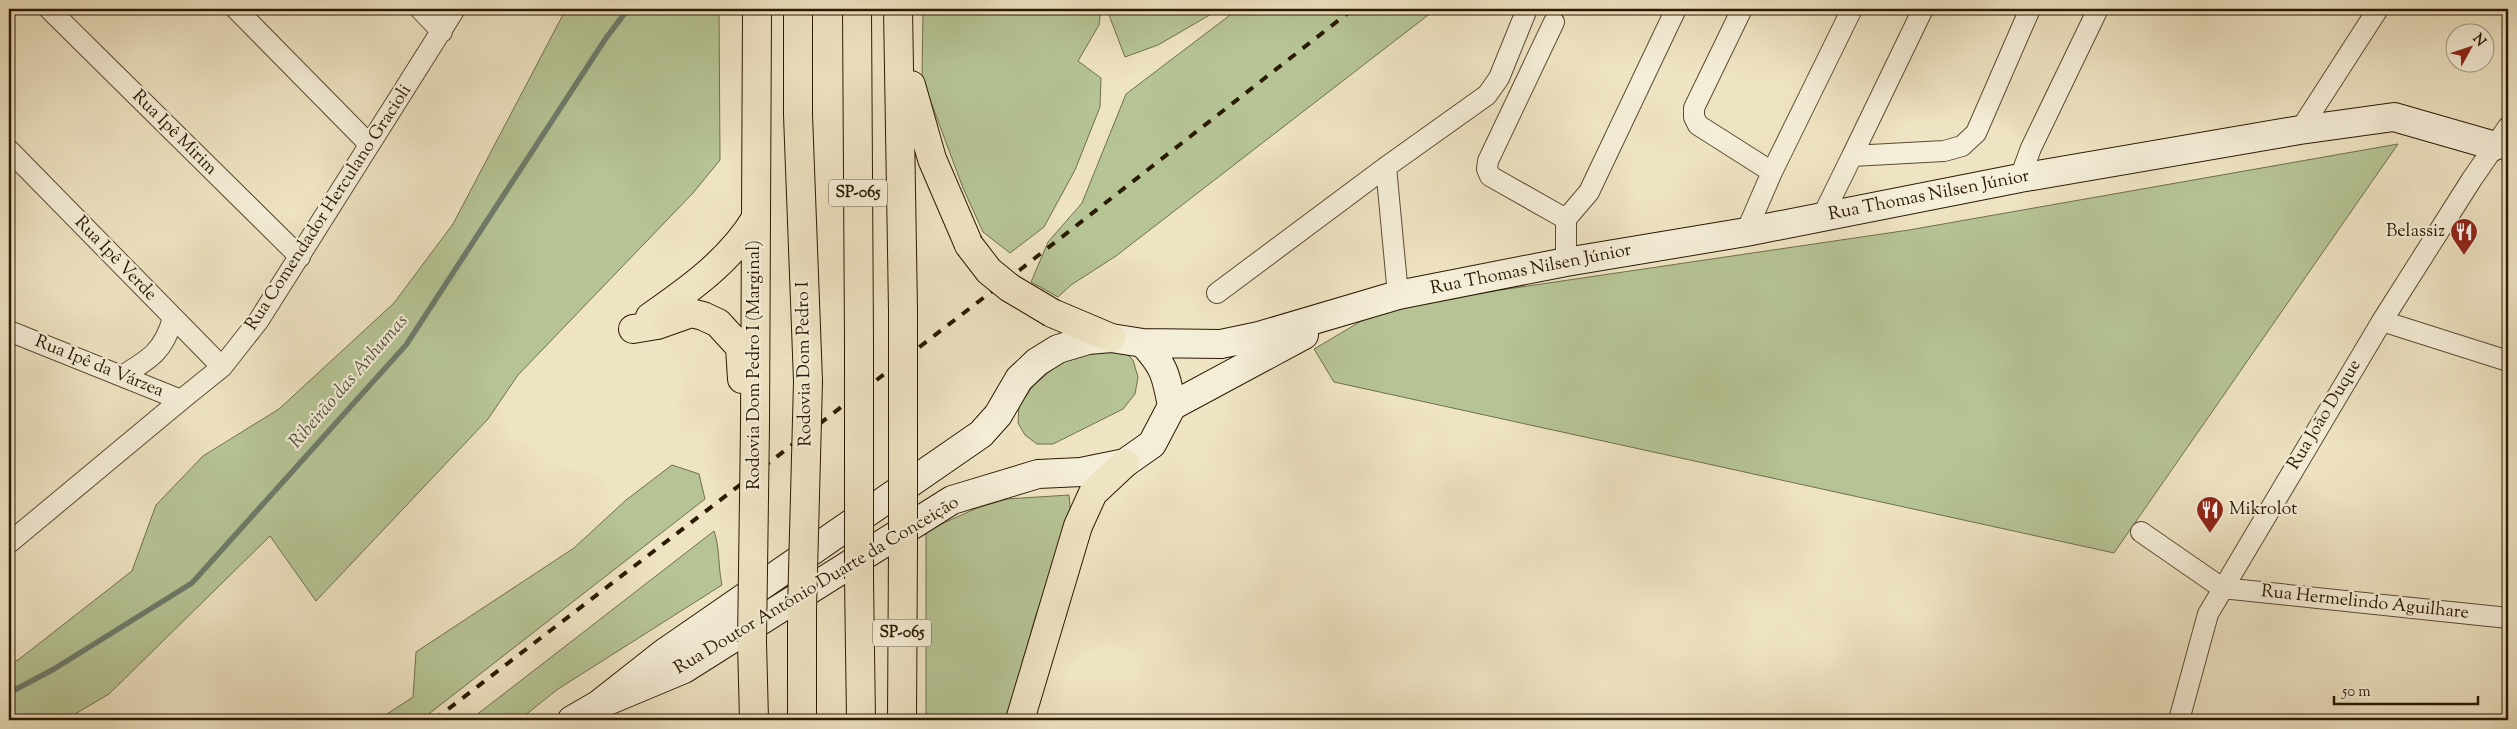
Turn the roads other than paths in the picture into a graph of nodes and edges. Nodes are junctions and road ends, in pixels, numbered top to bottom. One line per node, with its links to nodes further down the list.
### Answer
1 (49, 9): 31 (street, Rua Ipê Mirim)
2 (236, 9): 21 (street)
3 (420, 9): 18 (street)
4 (455, 9): 18 (street, Rua Comendador Herculano Gracioli)
5 (757, 9): 28 (highway, Rodovia Dom Pedro I (Marginal))
6 (798, 9): 56 (highway, Rodovia Dom Pedro I, bridge)
7 (856, 9): 57 (highway, SP-065, bridge)
8 (1527, 9): 24 (street)
9 (1676, 9): 29 (street)
10 (1742, 9): 25 (street)
11 (1852, 9): 25 (street)
12 (1923, 9): 23 (street)
13 (2030, 9): 23 (street)
14 (2098, 9): 26 (street)
15 (2378, 9): 19 (street)
16 (898, 20): 39 (highway, bridge); 58 (highway, SP-065, bridge)
17 (1554, 22): 29 (street)
18 (442, 32): 21 (street, Rua Comendador Herculano Gracioli)
19 (2300, 130): 20 (street, Rua Thomas Nilsen Júnior); 26 (street, Rua Thomas Nilsen Júnior)
20 (2504, 141): 37 (street, Rua João Duque)
21 (369, 144): 31 (street, Rua Comendador Herculano Gracioli)
22 (9, 150): 36 (street, Rua Ipê Verde)
23 (1852, 156): 27 (street)
24 (1386, 167): 33 (street); 34 (street)
25 (1772, 172): 30 (street)
26 (2020, 178): 27 (street, Rua Thomas Nilsen Júnior)
27 (1822, 217): 30 (street, Rua Thomas Nilsen Júnior)
28 (756, 218): 47 (highway, Rodovia Dom Pedro I (Marginal)); 47 (highway)
29 (1566, 219): 32 (street)
30 (1746, 232): 32 (street, Rua Thomas Nilsen Júnior)
31 (300, 257): 42 (street, Rua Comendador Herculano Gracioli)
32 (1566, 262): 34 (street, Rua Thomas Nilsen Júnior)
33 (1217, 293)
34 (1398, 295): 35 (street, Rua Thomas Nilsen Júnior)
35 (1363, 304): 40 (street, Rua Thomas Nilsen Júnior); 45 (street, Rua Thomas Nilsen Júnior)
36 (173, 318): 42 (street, Rua Ipê Verde); 43 (street)
37 (2382, 321): 41 (street); 51 (street, Rua João Duque)
38 (9, 331): 43 (street, Rua Ipê da Várzea)
39 (1111, 338): 40 (street, Rua Thomas Nilsen Júnior); 46 (street, Rua Thomas Nilsen Júnior)
40 (1143, 343): 45 (street)
41 (2508, 361)
42 (222, 367): 44 (street, Rua Comendador Herculano Gracioli)
43 (122, 376): 44 (street, Rua Ipê da Várzea)
44 (184, 397): 50 (street, Rua Comendador Herculano Gracioli)
45 (1172, 406): 48 (street)
46 (998, 416): 53 (street, Rua Doutor Antônio Duarte da Conceição)
47 (755, 426): 54 (highway, Rodovia Dom Pedro I (Marginal), bridge)
48 (1125, 464): 53 (street, Rua Doutor Antônio Duarte da Conceição); 59 (highway)
49 (2141, 532): 51 (street)
50 (9, 543)
51 (2222, 588): 52 (street, Rua Hermelindo Aguilhare); 60 (street, Rua João Duque)
52 (2508, 618)
53 (598, 706): 55 (street, Rua Doutor Antônio Duarte da Conceição)
54 (750, 714)
55 (572, 720)
56 (802, 720)
57 (860, 720)
58 (902, 720)
59 (1020, 720)
60 (2179, 720)

